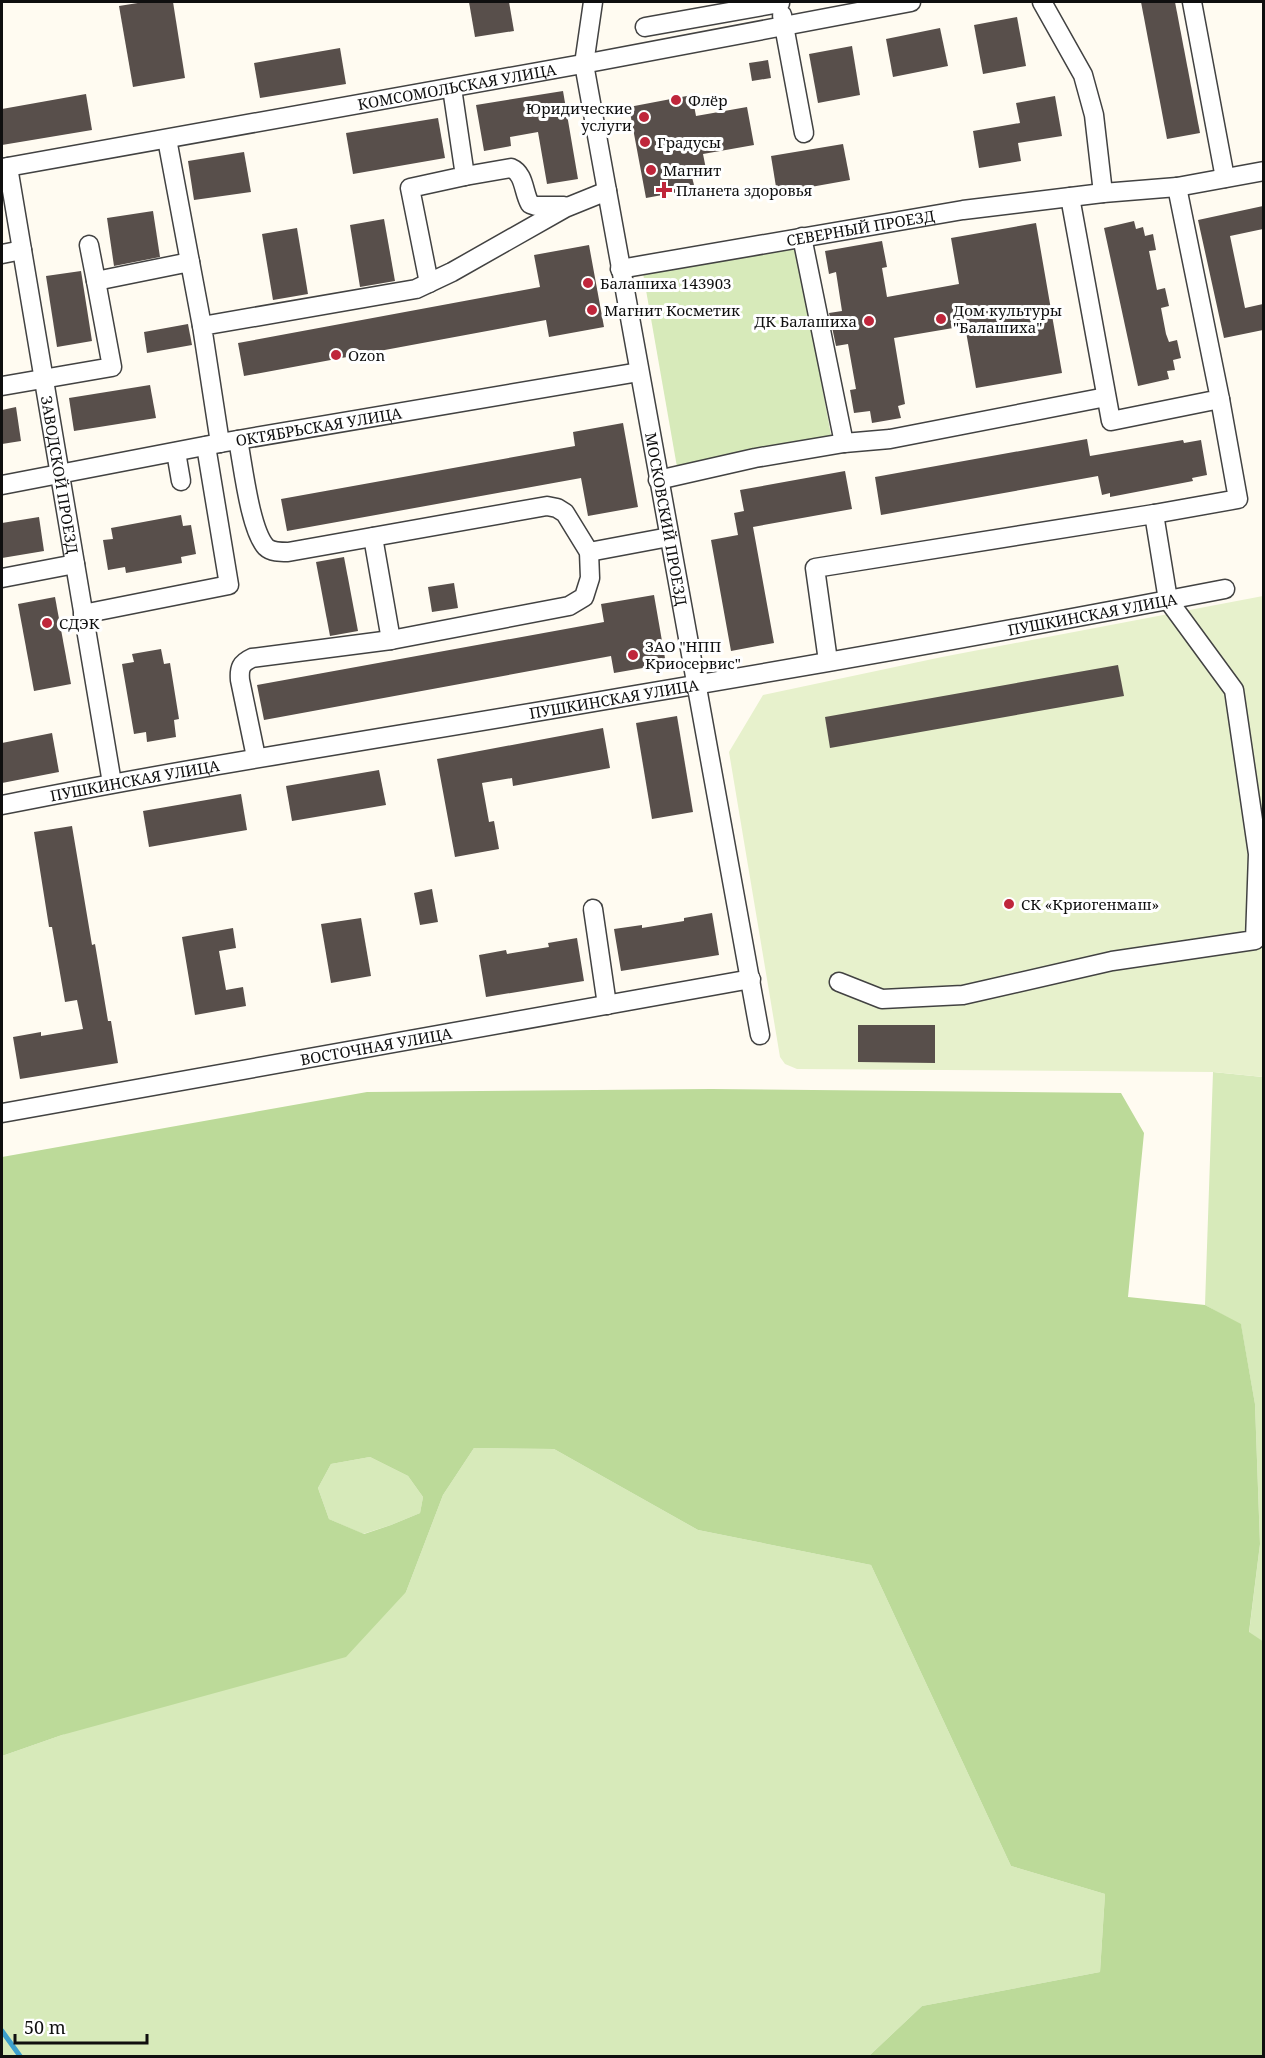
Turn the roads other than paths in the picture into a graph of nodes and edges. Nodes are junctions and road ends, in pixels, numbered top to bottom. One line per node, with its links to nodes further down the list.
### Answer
1 (594, 2): 8 (street, МОСКОВСКИЙ ПРОЕЗД)
2 (779, 2): 6 (street); 7 (street)
3 (911, 2): 7 (street, КОМСОМОЛЬСКАЯ УЛИЦА)
4 (1042, 2): 18 (street)
5 (1192, 2): 15 (street)
6 (645, 27)
7 (784, 27): 8 (street, КОМСОМОЛЬСКАЯ УЛИЦА); 10 (street)
8 (584, 64): 9 (street, КОМСОМОЛЬСКАЯ УЛИЦА); 17 (street, МОСКОВСКИЙ ПРОЕЗД)
9 (452, 88): 11 (street, КОМСОМОЛЬСКАЯ УЛИЦА); 14 (street)
10 (804, 134)
11 (167, 139): 12 (street, КОМСОМОЛЬСКАЯ УЛИЦА); 25 (street)
12 (5, 168): 23 (street, ЗАВОДСКОЙ ПРОЕЗД)
13 (1263, 171): 15 (street, СЕВЕРНЫЙ ПРОЕЗД)
14 (465, 176): 20 (street); 28 (street)
15 (1225, 178): 16 (street, СЕВЕРНЫЙ ПРОЕЗД)
16 (1177, 187): 18 (street, СЕВЕРНЫЙ ПРОЕЗД); 34 (street)
17 (607, 190): 20 (street); 26 (street, МОСКОВСКИЙ ПРОЕЗД)
18 (1103, 193): 19 (street, СЕВЕРНЫЙ ПРОЕЗД)
19 (1070, 197): 21 (street, СЕВЕРНЫЙ ПРОЕЗД); 33 (street)
20 (568, 206): 28 (street)
21 (802, 237): 26 (street, СЕВЕРНЫЙ ПРОЕЗД); 36 (street)
22 (89, 245): 27 (street)
23 (22, 250): 24 (street); 31 (street, ЗАВОДСКОЙ ПРОЕЗД)
24 (2, 254)
25 (190, 262): 27 (street); 29 (street)
26 (620, 269): 30 (street, МОСКОВСКИЙ ПРОЕЗД)
27 (96, 281): 31 (street)
28 (429, 283): 29 (street)
29 (202, 326): 35 (street)
30 (639, 372): 35 (street, ОКТЯБРЬСКАЯ УЛИЦА); 40 (street, МОСКОВСКИЙ ПРОЕЗД)
31 (45, 378): 32 (street); 38 (street, ЗАВОДСКОЙ ПРОЕЗД)
32 (2, 386)
33 (1106, 397): 34 (street); 36 (street)
34 (1220, 399): 42 (street)
35 (221, 443): 37 (street, ОКТЯБРЬСКАЯ УЛИЦА); 43 (street); 50 (street)
36 (844, 443): 40 (street)
37 (176, 452): 38 (street, ОКТЯБРЬСКАЯ УЛИЦА); 39 (street)
38 (60, 475): 41 (street, ОКТЯБРЬСКАЯ УЛИЦА); 46 (street, ЗАВОДСКОЙ ПРОЕЗД)
39 (181, 480)
40 (658, 480): 44 (street, МОСКОВСКИЙ ПРОЕЗД)
41 (2, 485)
42 (1154, 514): 49 (street); 52 (street)
43 (373, 537): 45 (street); 51 (street)
44 (669, 537): 45 (street); 53 (street, МОСКОВСКИЙ ПРОЕЗД)
45 (589, 552): 51 (street)
46 (75, 564): 47 (street); 50 (street, ЗАВОДСКОЙ ПРОЕЗД)
47 (2, 578)
48 (1225, 589): 49 (street, ПУШКИНСКАЯ УЛИЦА)
49 (1168, 600): 52 (street, ПУШКИНСКАЯ УЛИЦА); 59 (street)
50 (83, 614): 55 (street, ЗАВОДСКОЙ ПРОЕЗД)
51 (391, 640): 54 (street)
52 (828, 662): 53 (street, ПУШКИНСКАЯ УЛИЦА)
53 (696, 684): 54 (street, ПУШКИНСКАЯ УЛИЦА); 58 (street, МОСКОВСКИЙ ПРОЕЗД)
54 (256, 757): 55 (street, ПУШКИНСКАЯ УЛИЦА)
55 (112, 783): 56 (street, ПУШКИНСКАЯ УЛИЦА)
56 (2, 805)
57 (592, 909): 60 (street)
58 (751, 979): 60 (street, ВОСТОЧНАЯ УЛИЦА); 61 (street, МОСКОВСКИЙ ПРОЕЗД)
59 (838, 982)
60 (607, 1005): 62 (street, ВОСТОЧНАЯ УЛИЦА)
61 (760, 1035)
62 (2, 1113)

